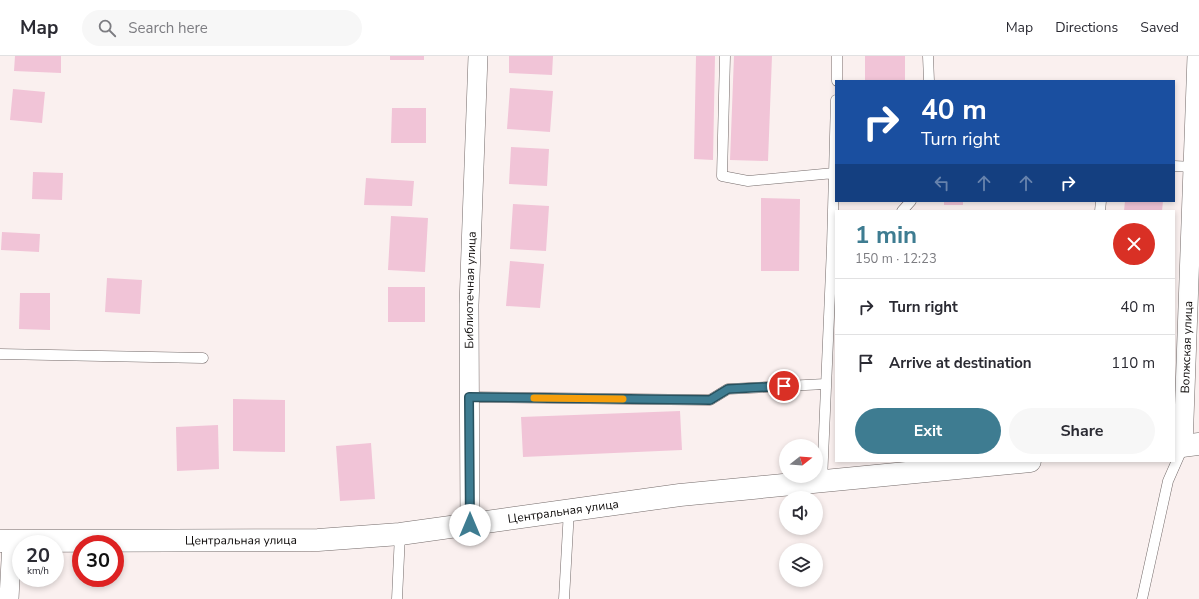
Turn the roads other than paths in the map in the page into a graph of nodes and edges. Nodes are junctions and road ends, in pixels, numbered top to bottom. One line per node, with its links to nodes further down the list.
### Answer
1 (478, 56): 18 (street, Библиотечная улица)
2 (725, 56): 11 (lane)
3 (837, 56): 6 (lane)
4 (928, 56): 7 (lane)
5 (1198, 68): 10 (street, Волжская улица)
6 (837, 80)
7 (929, 80)
8 (835, 136): 11 (lane)
9 (1175, 166): 10 (lane)
10 (1193, 166): 19 (street, Волжская улица)
11 (834, 173): 14 (lane)
12 (910, 202): 13 (lane)
13 (903, 210)
14 (834, 246): 17 (lane)
15 (0, 354): 16 (lane)
16 (203, 358)
17 (826, 384): 18 (lane); 20 (lane)
18 (469, 397): 25 (street, Библиотечная улица)
19 (1185, 446): 31 (lane)
20 (823, 457)
21 (1020, 462): 22 (main road, Центральная улица)
22 (823, 481)
23 (802, 483): 24 (main road, Центральная улица)
24 (569, 510): 25 (main road, Центральная улица); 30 (lane)
25 (470, 525): 26 (main road, Центральная улица)
26 (400, 534): 27 (main road, Центральная улица); 29 (lane)
27 (6, 541): 28 (street)
28 (9, 599)
29 (398, 599)
30 (564, 599)
31 (1142, 599)

